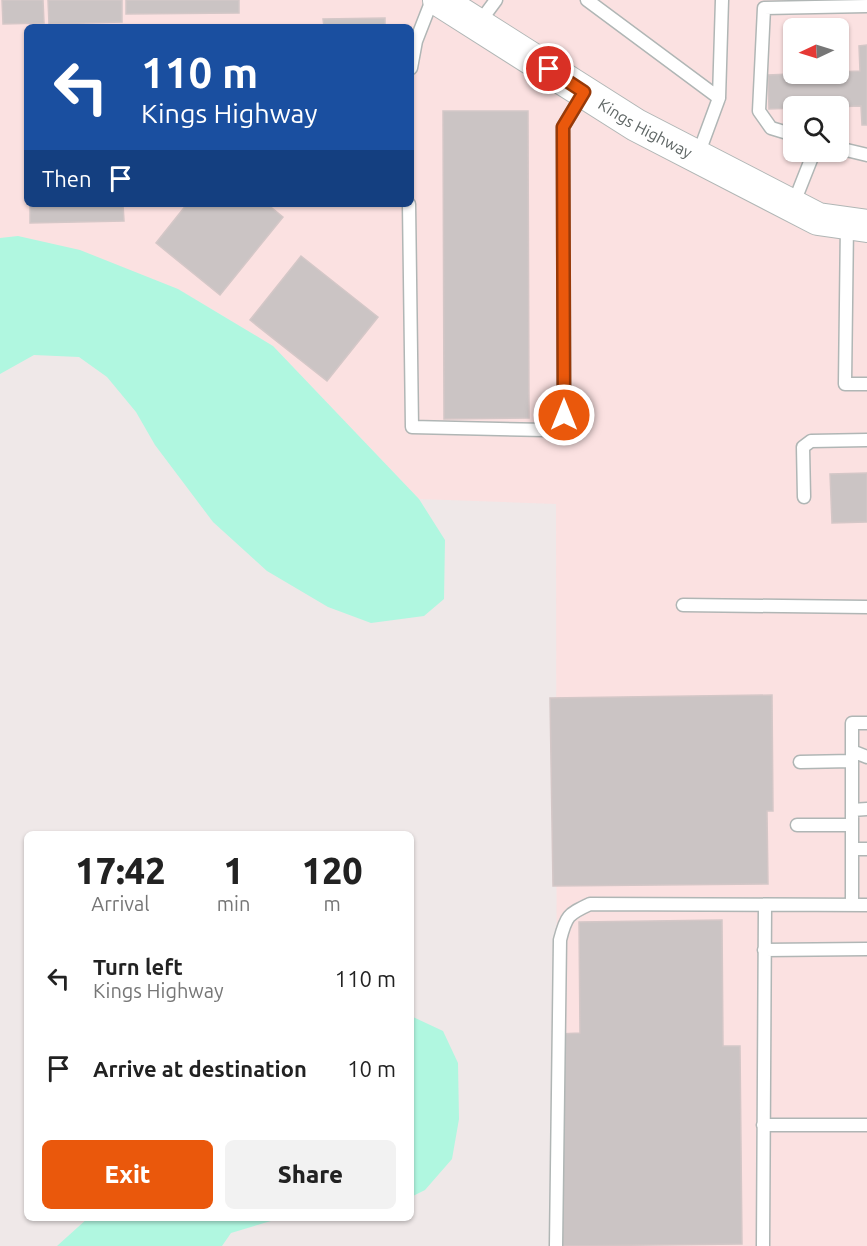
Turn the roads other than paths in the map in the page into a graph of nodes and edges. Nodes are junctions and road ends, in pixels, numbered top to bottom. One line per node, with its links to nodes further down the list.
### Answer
1 (432, 0): 7 (lane)
2 (439, 0): 6 (street, Kings Highway)
3 (587, 0): 9 (lane)
4 (722, 0): 9 (lane)
5 (867, 6): 10 (lane)
6 (487, 12): 8 (street, Kings Highway)
7 (414, 52)
8 (584, 92): 13 (street, Kings Highway); 16 (lane)
9 (719, 98): 13 (lane)
10 (783, 132)
11 (849, 151): 12 (lane)
12 (867, 155)
13 (697, 156): 15 (street, Kings Highway)
14 (810, 162): 15 (lane)
15 (793, 205): 17 (street, Kings Highway)
16 (409, 207)
17 (857, 225): 18 (lane)
18 (867, 384)
19 (867, 440): 20 (lane)
20 (804, 497)
21 (683, 604): 22 (lane)
22 (867, 607)
23 (867, 723): 26 (lane)
24 (867, 746): 26 (lane)
25 (867, 751): 26 (lane)
26 (852, 756): 27 (lane); 28 (lane); 30 (lane)
27 (867, 757)
28 (800, 762)
29 (867, 809): 30 (lane)
30 (852, 810): 32 (lane)
31 (797, 825): 32 (lane)
32 (852, 825): 33 (lane)
33 (852, 849): 34 (lane); 36 (lane)
34 (867, 849)
35 (765, 905): 36 (lane); 39 (lane); 42 (lane)
36 (852, 905): 37 (lane)
37 (867, 905)
38 (867, 949): 39 (lane)
39 (764, 950): 40 (lane)
40 (763, 1125): 41 (lane); 43 (lane)
41 (867, 1125)
42 (556, 1246)
43 (764, 1246)

